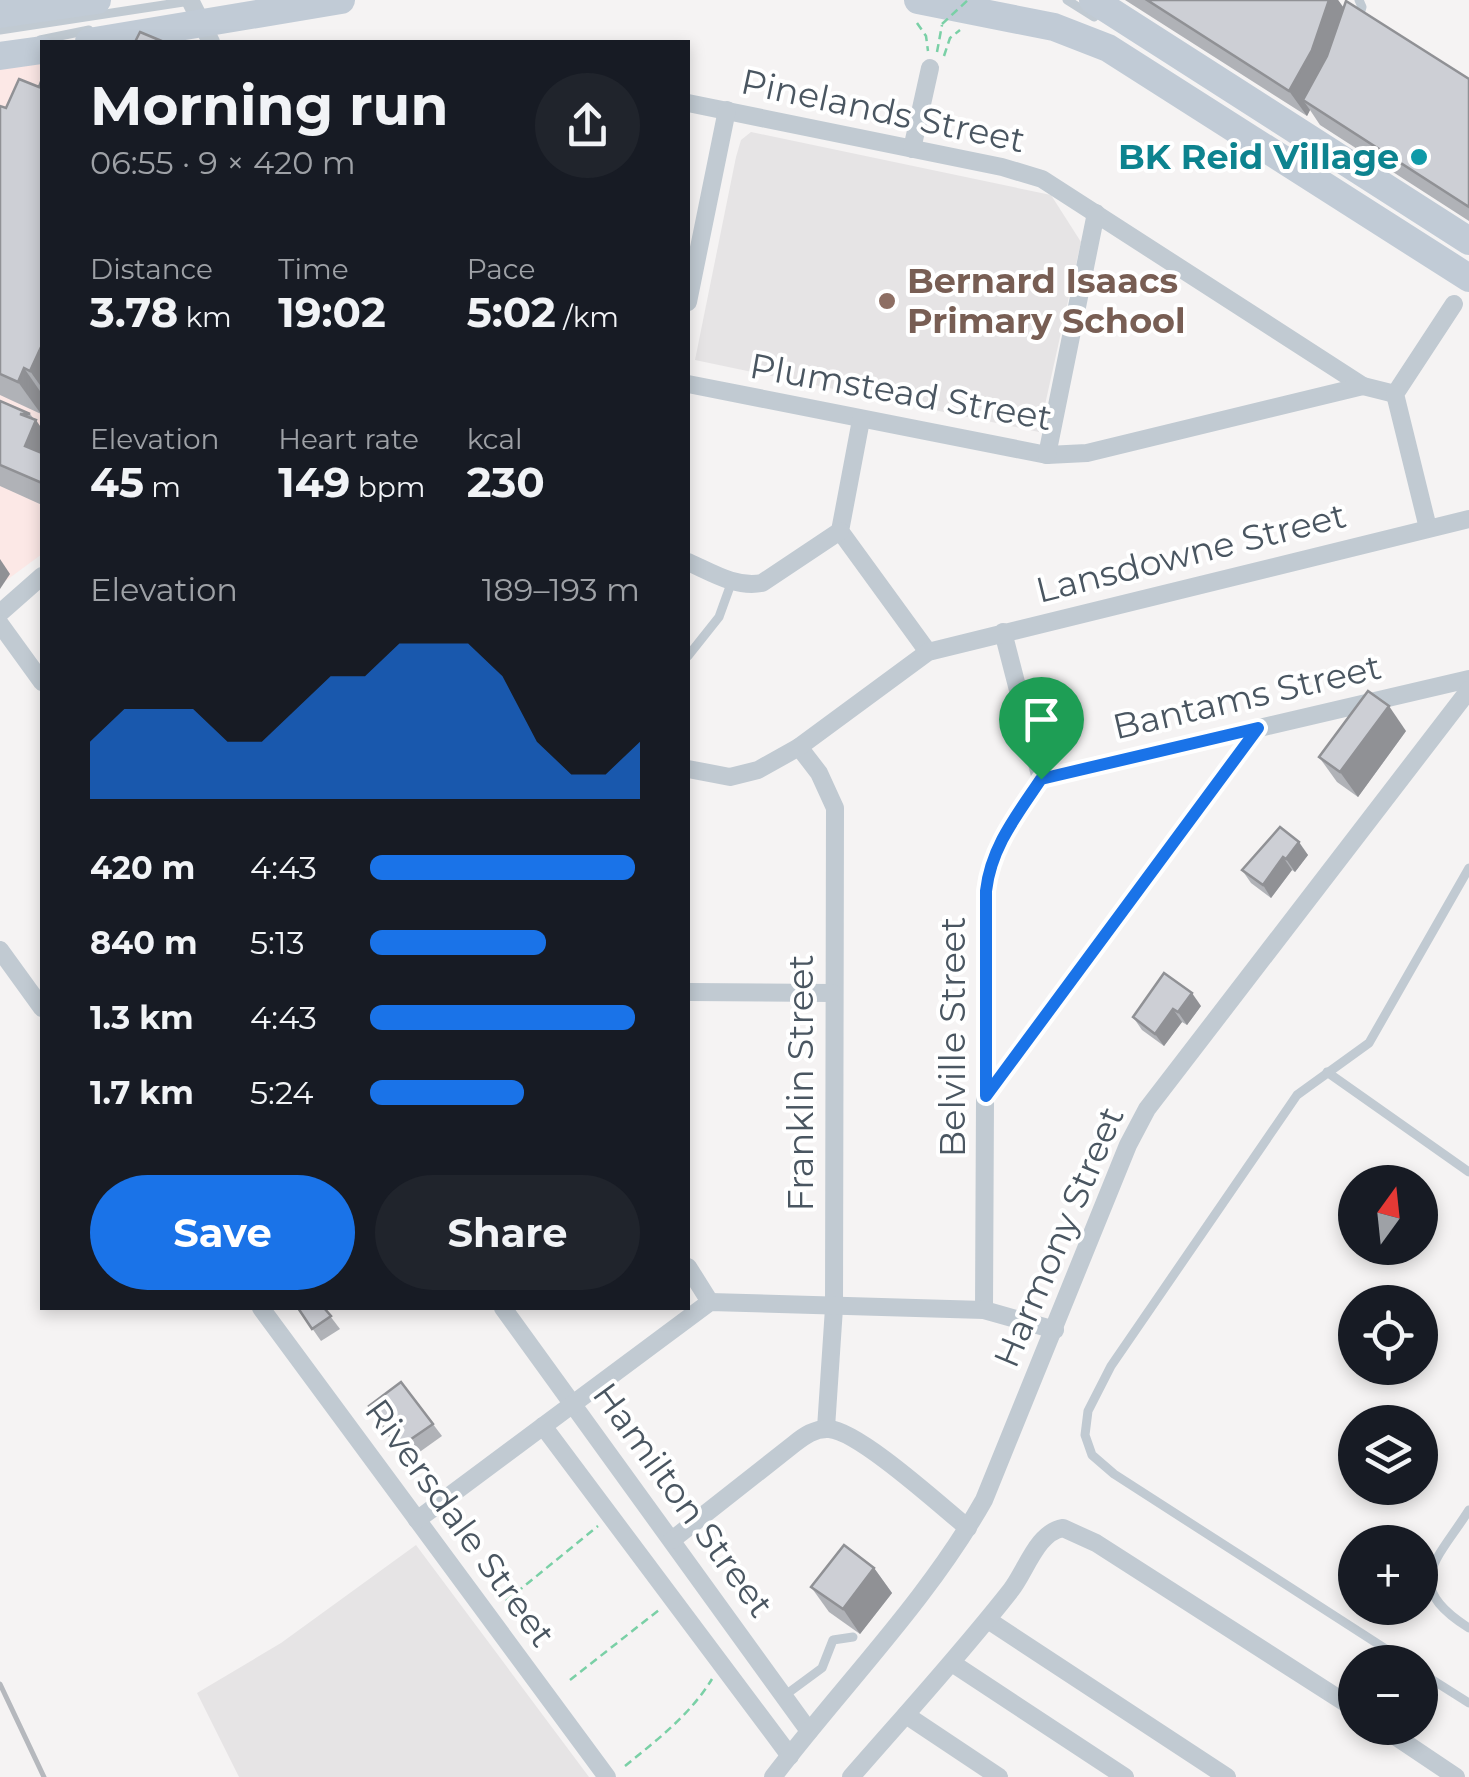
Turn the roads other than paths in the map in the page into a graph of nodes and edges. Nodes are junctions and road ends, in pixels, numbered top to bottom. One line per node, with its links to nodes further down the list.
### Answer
1 (279, 0): 8 (lane)
2 (341, 0): 8 (main road)
3 (1067, 0): 7 (lane)
4 (1360, 0): 13 (lane)
5 (973, 4): 6 (main road); 28 (lane); 29 (main road)
6 (913, 6)
7 (1097, 10): 26 (main road)
8 (198, 13): 10 (main road); 11 (lane); 12 (lane)
9 (0, 14): 10 (main road)
10 (94, 24): 14 (lane)
11 (116, 24)
12 (0, 30)
13 (1354, 34)
14 (40, 40)
15 (40, 40): 17 (lane)
16 (40, 50): 17 (main road)
17 (0, 52)
18 (936, 65): 21 (street)
19 (690, 104): 20 (street, Pinelands Street)
20 (727, 110): 21 (street, Pinelands Street); 30 (street)
21 (912, 148): 23 (street, Pinelands Street)
22 (1388, 204): 24 (lane)
23 (1096, 213): 33 (street, Pinelands Street); 36 (street)
24 (1420, 224)
25 (1437, 234): 27 (lane)
26 (1469, 241)
27 (1469, 255)
28 (1469, 267)
29 (1469, 278)
30 (690, 292)
31 (1454, 304): 34 (street)
32 (690, 384): 35 (street, Plumstead Street)
33 (1363, 386): 34 (street, Plumstead Street); 36 (street, Plumstead Street)
34 (1396, 394): 38 (street)
35 (861, 420): 36 (street, Plumstead Street); 39 (street)
36 (1048, 456)
37 (1469, 519): 38 (street, Lansdowne Street)
38 (1428, 528): 45 (street, Lansdowne Street)
39 (840, 532): 42 (street); 46 (street)
40 (690, 563): 42 (street)
41 (40, 578): 43 (street)
42 (732, 581): 47 (lane)
43 (0, 613)
44 (0, 624): 48 (street)
45 (1003, 632): 46 (street, Lansdowne Street); 54 (street)
46 (928, 652): 52 (street)
47 (690, 653)
48 (40, 679)
49 (1469, 680): 51 (street, Bantams Street)
50 (1469, 690): 70 (street, Harmony Street)
51 (1258, 728): 54 (street, Bantams Street); 62 (street)
52 (800, 747): 53 (street); 59 (street, Franklin Street)
53 (690, 769)
54 (1041, 779): 62 (street, Belville Street)
55 (1469, 868): 56 (lane)
56 (1464, 888): 61 (lane)
57 (0, 950): 60 (street)
58 (690, 992): 59 (street)
59 (832, 993): 66 (street, Franklin Street)
60 (40, 1005)
61 (1326, 1072): 63 (lane); 81 (lane)
62 (986, 1096): 69 (street, Belville Street)
63 (1469, 1172)
64 (690, 1271): 65 (street)
65 (710, 1302): 66 (street); 71 (street)
66 (834, 1308): 69 (street); 73 (street, Franklin Street)
67 (263, 1310): 75 (street, Riversdale Street)
68 (505, 1310): 71 (street, Hamilton Street)
69 (984, 1310): 70 (street)
70 (1054, 1330): 76 (street, Harmony Street)
71 (574, 1402): 72 (street); 77 (street, Hamilton Street)
72 (542, 1426): 75 (street); 90 (street)
73 (826, 1428): 76 (street); 77 (street)
74 (1469, 1510): 79 (lane)
75 (417, 1520): 91 (street, Riversdale Street)
76 (968, 1528): 88 (street, Harmony Street)
77 (672, 1540): 84 (street, Hamilton Street)
78 (988, 1620): 82 (street); 85 (street); 95 (street)
79 (1469, 1628)
80 (854, 1637): 84 (lane)
81 (1380, 1645)
82 (952, 1663): 87 (street); 94 (street)
83 (1438, 1683): 86 (lane)
84 (784, 1696): 88 (street, Hamilton Street)
85 (1338, 1698)
86 (1469, 1703)
87 (906, 1715): 92 (street); 93 (street)
88 (808, 1731): 90 (street, Harmony Street)
89 (1409, 1745): 96 (street)
90 (785, 1769)
91 (607, 1777)
92 (852, 1777)
93 (999, 1777)
94 (1125, 1777)
95 (1228, 1777)
96 (1456, 1777)

